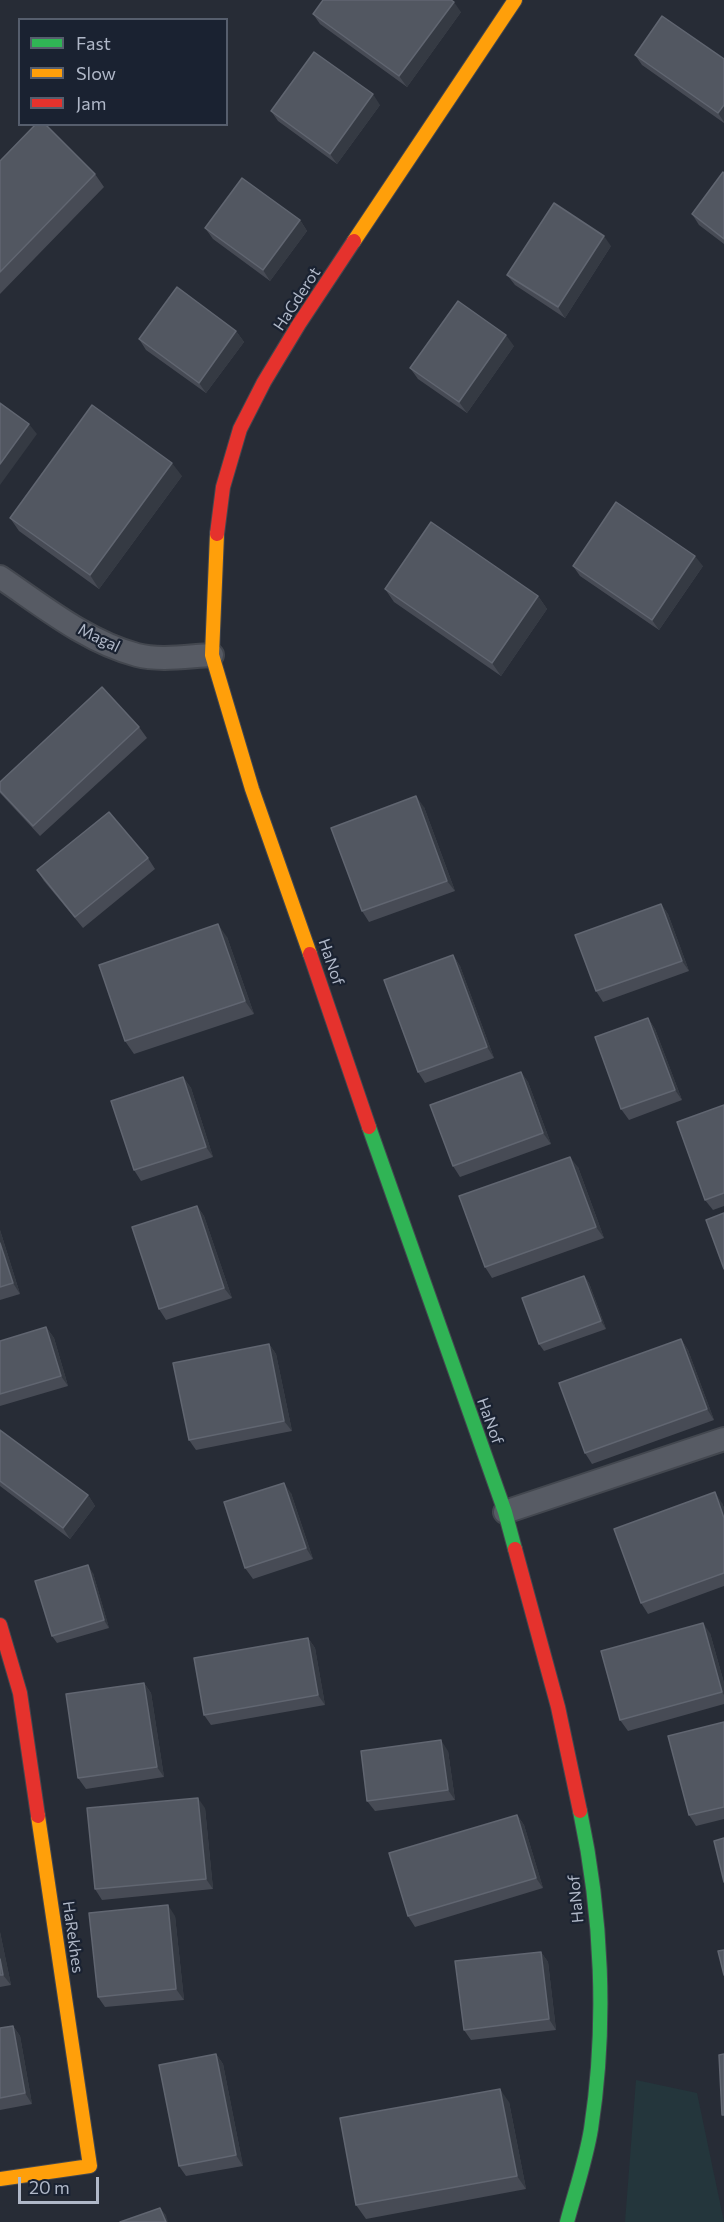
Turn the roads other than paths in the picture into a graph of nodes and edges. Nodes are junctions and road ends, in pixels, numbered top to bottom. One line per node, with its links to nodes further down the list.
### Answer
1 (515, 0): 3 (street, HaGderot)
2 (0, 578): 3 (street, Magal)
3 (212, 656): 5 (street, HaNof)
4 (724, 1440): 5 (street)
5 (505, 1512): 8 (street, HaNof)
6 (0, 1625): 7 (street, HaRekhes)
7 (0, 2179)
8 (567, 2222)

